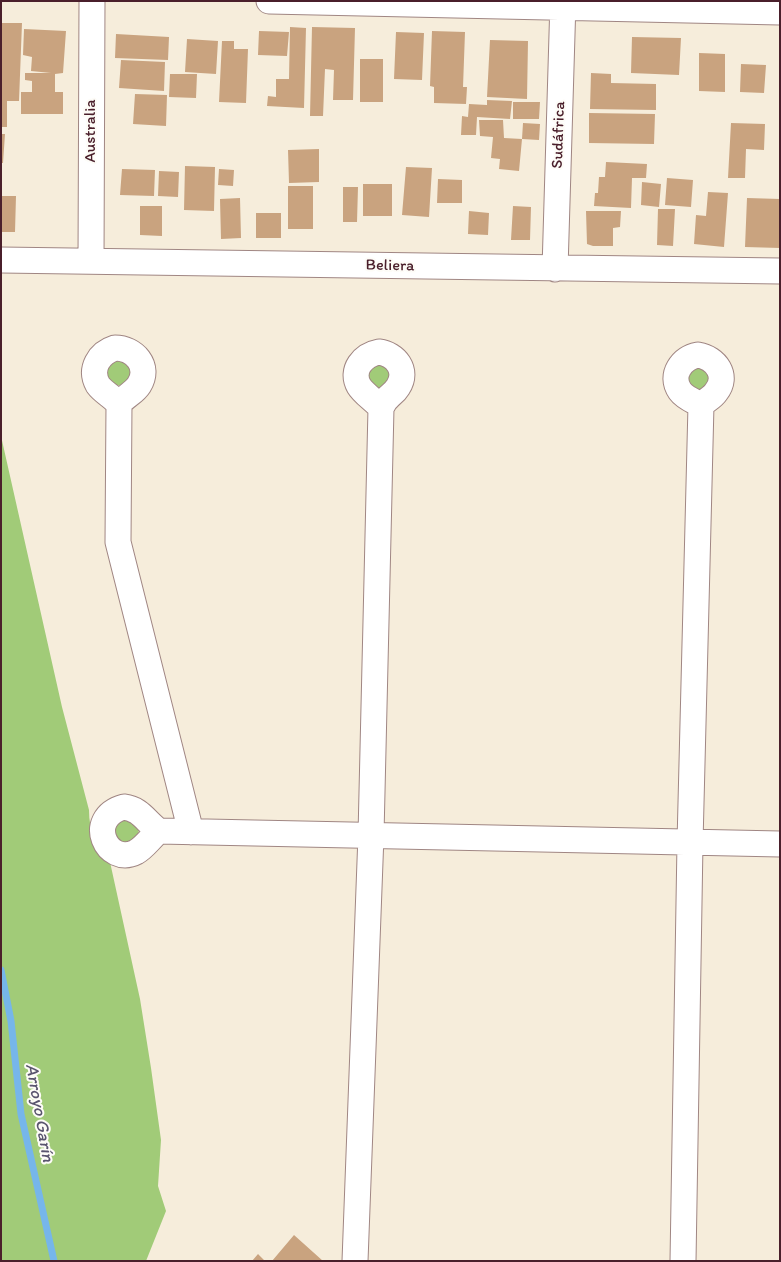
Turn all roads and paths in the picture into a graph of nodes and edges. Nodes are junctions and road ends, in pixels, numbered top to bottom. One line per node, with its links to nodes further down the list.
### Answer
1 (92, 1): 6 (street, Australia)
2 (270, 1): 3 (street)
3 (563, 5): 4 (street); 7 (street, Sudáfrica)
4 (780, 12)
5 (1, 260): 6 (street, Beliera)
6 (90, 261): 7 (street, Beliera)
7 (555, 269): 8 (street, Beliera)
8 (780, 271)
9 (119, 404): 13 (street)
10 (701, 404): 15 (street)
11 (381, 408): 14 (street)
12 (159, 831): 13 (street)
13 (191, 832): 14 (street)
14 (371, 835): 15 (street); 17 (street)
15 (690, 843): 16 (street); 18 (street)
16 (780, 844)
17 (356, 1261)
18 (683, 1261)

